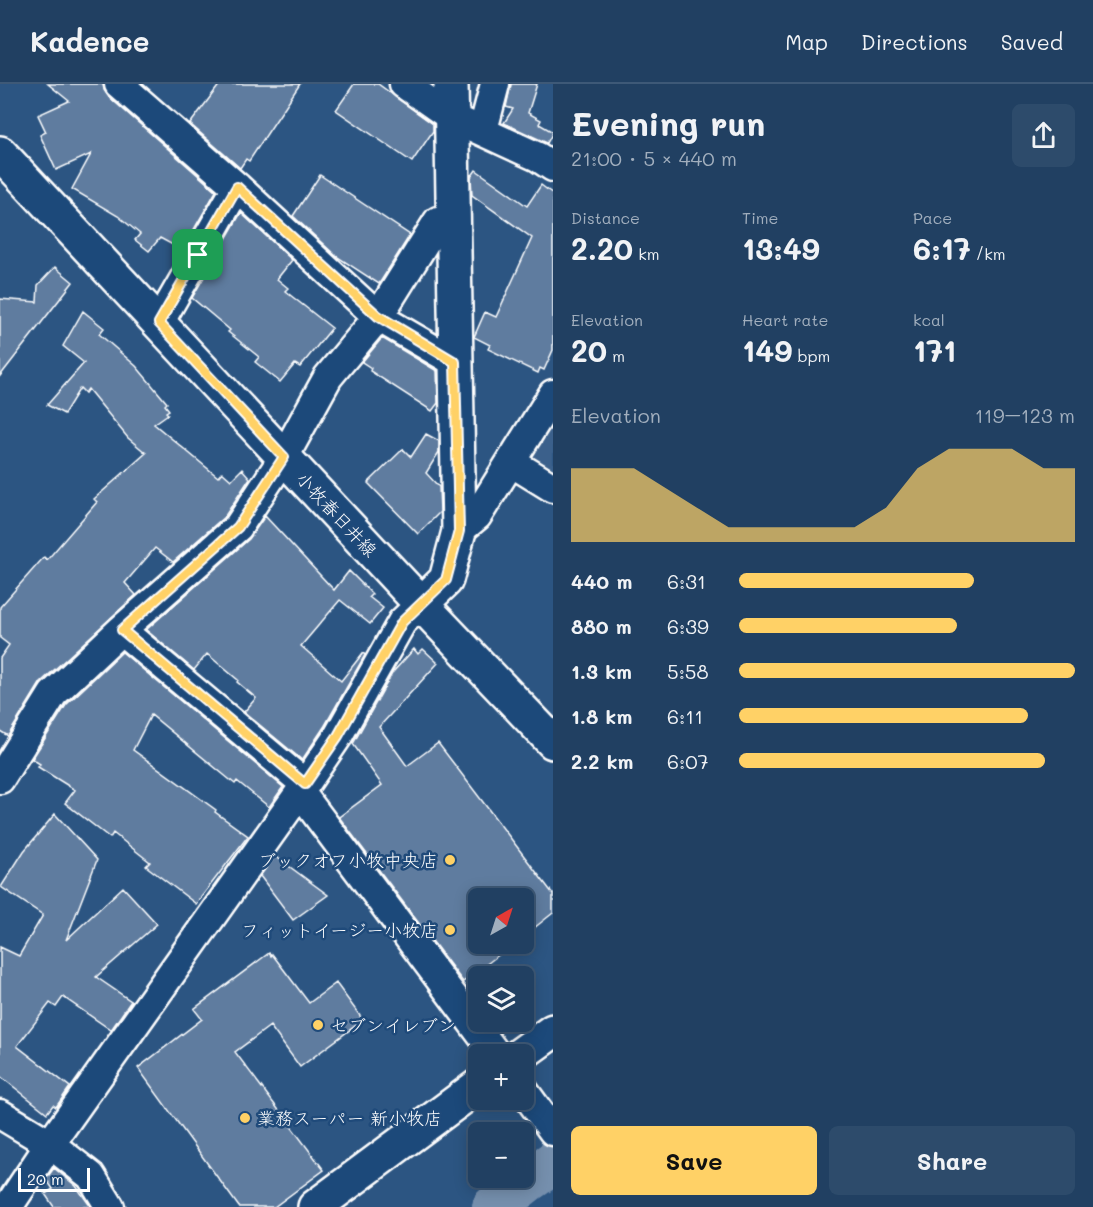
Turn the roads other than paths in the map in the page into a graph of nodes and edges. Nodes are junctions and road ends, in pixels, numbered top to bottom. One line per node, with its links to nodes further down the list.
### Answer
1 (404, 84): 5 (street)
2 (451, 84): 5 (main road)
3 (495, 84): 6 (street)
4 (121, 85): 9 (street)
5 (451, 117): 6 (street); 10 (main road)
6 (483, 130): 8 (street)
7 (0, 153): 12 (main road, 小牧春日井線)
8 (553, 167)
9 (237, 187): 11 (street); 12 (street)
10 (453, 219): 11 (street); 13 (main road)
11 (378, 316): 13 (street); 15 (street)
12 (159, 323): 15 (main road, 小牧春日井線)
13 (455, 362): 18 (main road)
14 (553, 394): 16 (street)
15 (284, 457): 19 (main road, 小牧春日井線); 20 (street)
16 (511, 462): 17 (street); 18 (street)
17 (553, 488)
18 (459, 531): 19 (main road)
19 (421, 604): 21 (main road, 小牧春日井線); 23 (street)
20 (122, 630): 22 (street); 23 (street)
21 (553, 742)
22 (0, 779)
23 (302, 788): 25 (street); 31 (street)
24 (553, 1030): 26 (main road)
25 (489, 1044)
26 (534, 1044)
27 (468, 1093): 34 (main road)
28 (534, 1105): 30 (street)
29 (0, 1114): 31 (street)
30 (553, 1131)
31 (50, 1144): 32 (street); 33 (street)
32 (8, 1207)
33 (110, 1207)
34 (315, 1207)

